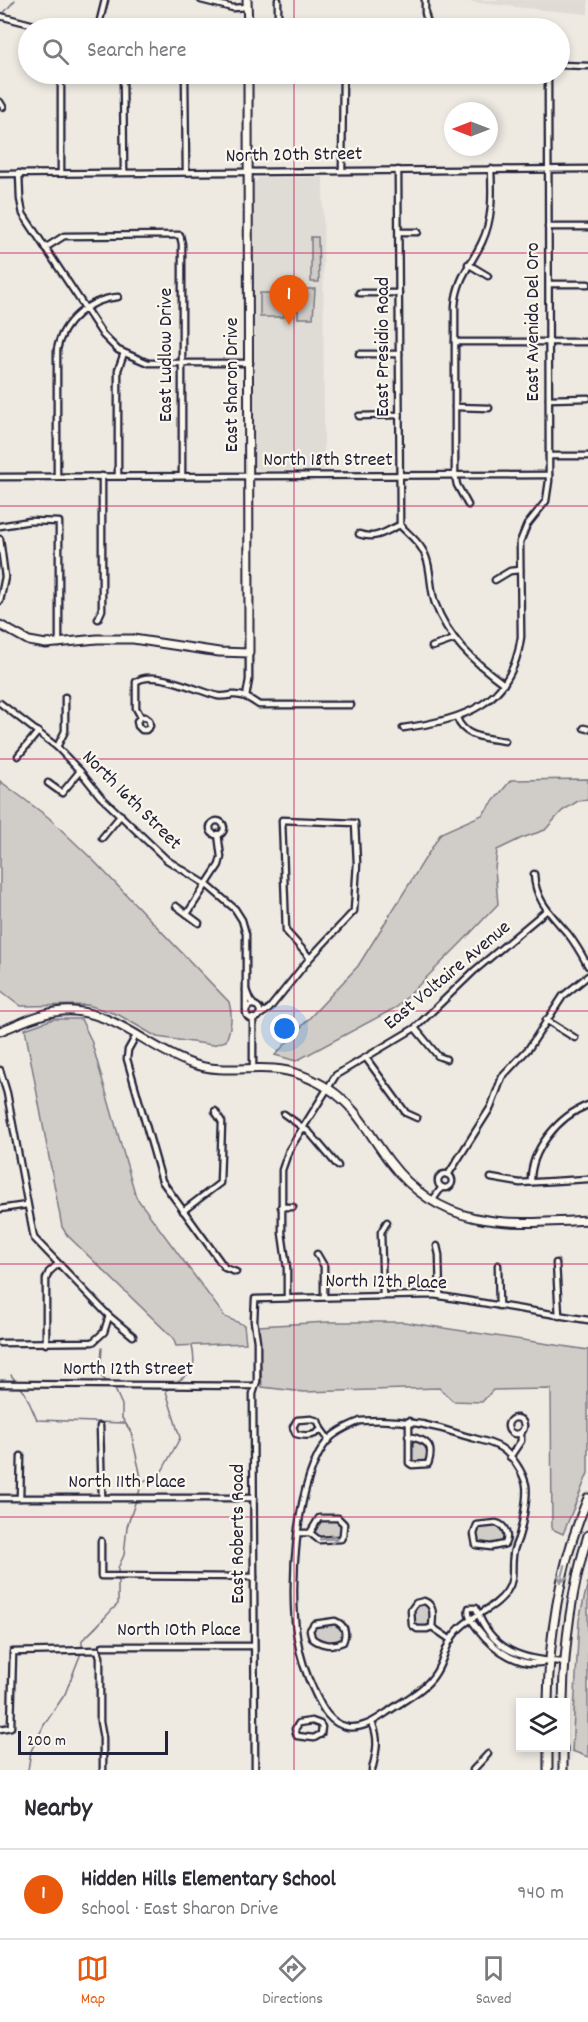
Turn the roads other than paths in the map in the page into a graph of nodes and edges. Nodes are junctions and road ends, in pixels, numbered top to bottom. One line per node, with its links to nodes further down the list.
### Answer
1 (105, 0): 7 (street)
2 (201, 0): 5 (street)
3 (278, 0): 8 (street)
4 (425, 0): 9 (street)
5 (247, 4)
6 (0, 17): 10 (street)
7 (100, 18)
8 (278, 18)
9 (426, 18)
10 (18, 21)
11 (570, 65): 12 (street)
12 (588, 66)
13 (61, 84): 24 (street)
14 (123, 84): 25 (street)
15 (185, 84): 26 (street)
16 (248, 84): 27 (street, East Sharon Drive)
17 (343, 84): 22 (street)
18 (548, 84): 20 (street, East Avenida Del Oro)
19 (491, 169): 20 (street, North 20th Street); 23 (street, North 20th Street); 35 (street)
20 (549, 169): 21 (street, North 20th Street); 30 (street, East Avenida Del Oro)
21 (588, 169)
22 (342, 170): 23 (street, North 20th Street); 27 (street, North 20th Street)
23 (398, 170): 32 (street, East Presidio Road)
24 (61, 172): 25 (street, North 20th Street); 28 (street, North 20th Street)
25 (124, 172): 26 (street, North 20th Street)
26 (186, 172): 27 (street, North 20th Street)
27 (249, 172): 50 (street, East Sharon Drive)
28 (20, 173): 29 (street, North 20th Street); 34 (street)
29 (0, 174)
30 (549, 227): 31 (street); 37 (street, East Avenida Del Oro)
31 (588, 227)
32 (399, 232): 33 (street); 40 (street, East Presidio Road)
33 (418, 232)
34 (45, 248): 42 (street); 49 (street, East Ludlow Drive)
35 (468, 264): 36 (street); 44 (street)
36 (488, 276)
37 (549, 284): 38 (street); 43 (street, East Avenida Del Oro)
38 (588, 284)
39 (359, 293): 40 (street)
40 (399, 293): 48 (street, East Presidio Road)
41 (118, 297): 42 (street)
42 (86, 309): 46 (street); 67 (street)
43 (549, 341): 44 (street); 45 (street); 52 (street, East Avenida Del Oro)
44 (455, 342): 53 (street)
45 (588, 342)
46 (124, 353): 49 (street); 59 (street)
47 (359, 354): 48 (street)
48 (399, 354): 55 (street, East Presidio Road)
49 (183, 363): 50 (street); 60 (street, East Ludlow Drive)
50 (250, 363): 63 (street, East Sharon Drive)
51 (588, 398): 52 (street)
52 (549, 399): 57 (street, East Avenida Del Oro)
53 (455, 407): 54 (street); 61 (street)
54 (489, 408)
55 (399, 415): 56 (street); 64 (street, East Presidio Road)
56 (359, 416)
57 (549, 456): 58 (street); 65 (street, East Avenida Del Oro)
58 (588, 456)
59 (118, 475): 60 (street, North 18th Street); 62 (street, North 18th Street)
60 (182, 475): 63 (street, North 18th Street)
61 (455, 475): 64 (street, North 18th Street); 65 (street, North 18th Street); 68 (street)
62 (102, 476): 67 (street, North 18th Street); 76 (street)
63 (249, 476): 64 (street, North 18th Street); 81 (street, East Sharon Drive)
64 (399, 476): 69 (street, East Presidio Road)
65 (549, 476): 73 (street, East Avenida Del Oro)
66 (0, 477): 67 (street, North 18th Street)
67 (57, 477)
68 (468, 505)
69 (400, 525): 71 (street); 78 (street)
70 (0, 526): 79 (street)
71 (359, 534)
72 (0, 539): 75 (street)
73 (520, 570): 74 (street); 82 (street, East Avenida Del Oro)
74 (495, 580)
75 (0, 601)
76 (98, 619)
77 (0, 625): 79 (street)
78 (455, 639): 80 (street); 82 (street)
79 (59, 644): 81 (street)
80 (432, 647)
81 (249, 653): 84 (street, East Sharon Drive)
82 (504, 684): 88 (street)
83 (65, 697): 92 (street)
84 (246, 697): 86 (street); 87 (street)
85 (0, 703): 90 (street, North 16th Street)
86 (351, 705)
87 (141, 717)
88 (457, 718): 89 (street); 91 (street)
89 (403, 728)
90 (38, 732): 92 (street, North 16th Street); 93 (street)
91 (505, 741)
92 (57, 747): 94 (street, North 16th Street)
93 (18, 756)
94 (80, 771): 95 (street); 96 (street, North 16th Street)
95 (48, 783)
96 (121, 815): 98 (street); 100 (street, North 16th Street)
97 (218, 834): 100 (street)
98 (102, 838)
99 (534, 874): 102 (street)
100 (207, 885): 103 (street); 108 (street, North 16th Street)
101 (176, 906): 103 (street)
102 (547, 910): 106 (street); 114 (street, East Voltaire Avenue)
103 (187, 914): 104 (street)
104 (199, 923)
105 (310, 958): 105 (street); 110 (street)
106 (588, 966)
107 (588, 976): 113 (street)
108 (246, 990): 109 (street, North 16th Street); 111 (street, North 16th Street)
109 (255, 1005): 110 (street); 111 (street); 112 (street)
110 (270, 1006): 112 (street)
111 (246, 1009): 112 (street)
112 (255, 1017): 120 (street)
113 (546, 1020): 117 (street); 131 (street)
114 (415, 1029): 118 (street, East Voltaire Avenue); 119 (street)
115 (0, 1031): 116 (street)
116 (137, 1034): 120 (street); 141 (street)
117 (575, 1038)
118 (366, 1058): 122 (street, East Voltaire Avenue); 128 (street)
119 (446, 1059)
120 (253, 1069): 122 (street)
121 (0, 1070): 123 (street)
122 (328, 1088): 129 (street, East Voltaire Avenue); 136 (street)
123 (7, 1093): 124 (street); 137 (street)
124 (0, 1095)
125 (588, 1105): 134 (street)
126 (215, 1111): 141 (street)
127 (284, 1114): 129 (street)
128 (417, 1118)
129 (303, 1127): 130 (street); 138 (street, East Voltaire Avenue)
130 (338, 1166)
131 (448, 1175): 135 (street); 135 (street)
132 (491, 1178): 134 (street)
133 (588, 1179): 134 (street)
134 (531, 1182)
135 (442, 1187): 136 (street)
136 (432, 1201): 142 (street)
137 (27, 1205): 140 (street); 147 (street)
138 (281, 1207): 139 (street); 152 (street, East Voltaire Avenue)
139 (293, 1207)
140 (0, 1209)
141 (183, 1210): 149 (street)
142 (588, 1220)
143 (387, 1221): 150 (street)
144 (436, 1246): 151 (street)
145 (317, 1254): 153 (street)
146 (556, 1263): 157 (street)
147 (58, 1264): 156 (street); 161 (street)
148 (498, 1265): 155 (street)
149 (236, 1272)
150 (383, 1296): 151 (street, North 12th Place); 153 (street, North 12th Place)
151 (440, 1296): 155 (street, North 12th Place)
152 (287, 1297): 153 (street, North 12th Place); 154 (street, North 12th Place)
153 (324, 1297)
154 (255, 1299): 163 (street, East Roberts Road)
155 (499, 1306): 157 (street, North 12th Place)
156 (109, 1316): 159 (street); 161 (street)
157 (559, 1316): 158 (street, North 12th Place)
158 (588, 1320)
159 (133, 1336)
160 (0, 1343): 161 (street)
161 (46, 1344)
162 (0, 1384): 163 (street, North 12th Street)
163 (255, 1386): 175 (street, East Roberts Road)
164 (409, 1420): 168 (street); 169 (street); 171 (street)
165 (100, 1426): 172 (street)
166 (321, 1430): 166 (street); 169 (street)
167 (521, 1433): 171 (street)
168 (408, 1436): 168 (street)
169 (329, 1440): 177 (street)
170 (21, 1456): 174 (street)
171 (510, 1457): 182 (street)
172 (102, 1497): 174 (street, North 11th Place); 175 (street, North 11th Place)
173 (0, 1498): 174 (street, North 11th Place)
174 (20, 1498)
175 (254, 1498): 183 (street, East Roberts Road)
176 (588, 1498): 193 (street, one-way to 193)
177 (298, 1533): 178 (street); 188 (street)
178 (310, 1533): 178 (street, one-way to 178)
179 (588, 1535): 194 (street)
180 (507, 1540): 180 (street); 182 (street)
181 (101, 1541): 183 (street)
182 (516, 1543): 184 (street)
183 (254, 1577): 191 (street, East Roberts Road)
184 (478, 1614): 185 (street); 185 (street); 192 (street)
185 (471, 1620): 189 (street); 192 (street)
186 (432, 1627): 186 (street); 189 (street)
187 (310, 1635): 187 (street); 188 (street)
188 (297, 1637): 197 (street)
189 (451, 1640): 198 (street)
190 (103, 1646): 191 (street, North 10th Place)
191 (255, 1646): 205 (street, East Roberts Road)
192 (500, 1648): 193 (street)
193 (549, 1661): 194 (street); 195 (street)
194 (564, 1662): 196 (street)
195 (548, 1698)
196 (563, 1698)
197 (329, 1716): 198 (street); 199 (street)
198 (372, 1723): 206 (street)
199 (320, 1724): 199 (street)
200 (0, 1730): 204 (street, North 10th Place)
201 (548, 1752): 208 (street)
202 (563, 1752): 209 (street)
203 (488, 1754): 207 (street)
204 (103, 1770)
205 (255, 1770)
206 (372, 1770)
207 (473, 1770)
208 (548, 1770)
209 (563, 1770)

